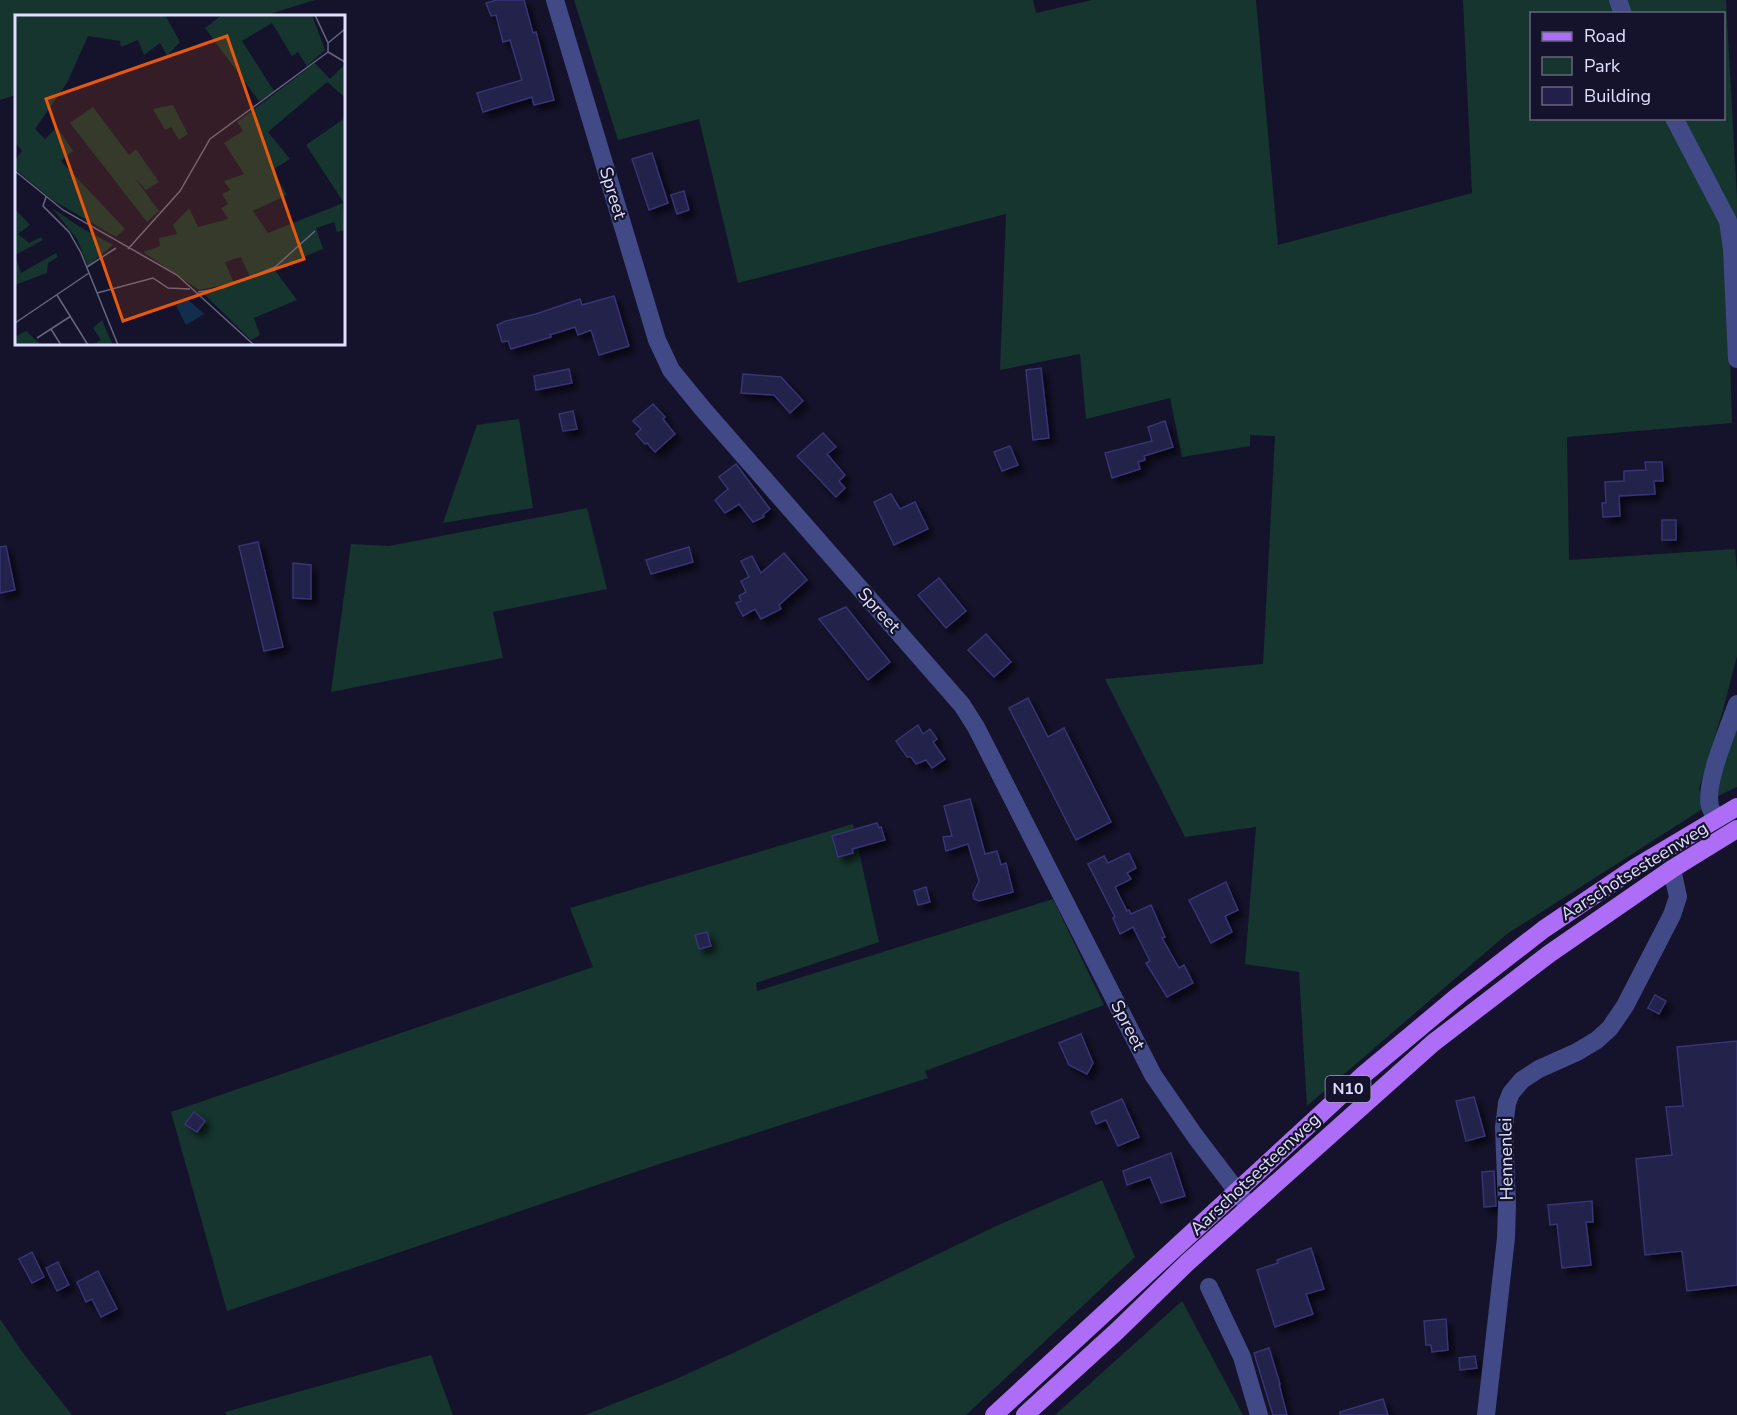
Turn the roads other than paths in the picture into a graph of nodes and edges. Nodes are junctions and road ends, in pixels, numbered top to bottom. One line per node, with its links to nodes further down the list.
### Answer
1 (555, 0): 9 (street, Spreet)
2 (1675, 120): 3 (street)
3 (1737, 359)
4 (1737, 704): 6 (street)
5 (1737, 807): 6 (main road, Aarschotsesteenweg / N10)
6 (1716, 819): 9 (main road, Aarschotsesteenweg / N10)
7 (1737, 829): 8 (main road, Aarschotsesteenweg / N10)
8 (1672, 868): 10 (main road, Aarschotsesteenweg / N10); 15 (street, Hennenlei)
9 (1236, 1192): 10 (street, Spreet); 12 (main road, Aarschotsesteenweg / N10)
10 (1249, 1207): 13 (main road, Aarschotsesteenweg / N10)
11 (1209, 1287): 14 (street)
12 (994, 1415)
13 (1025, 1415)
14 (1259, 1415)
15 (1486, 1415)

